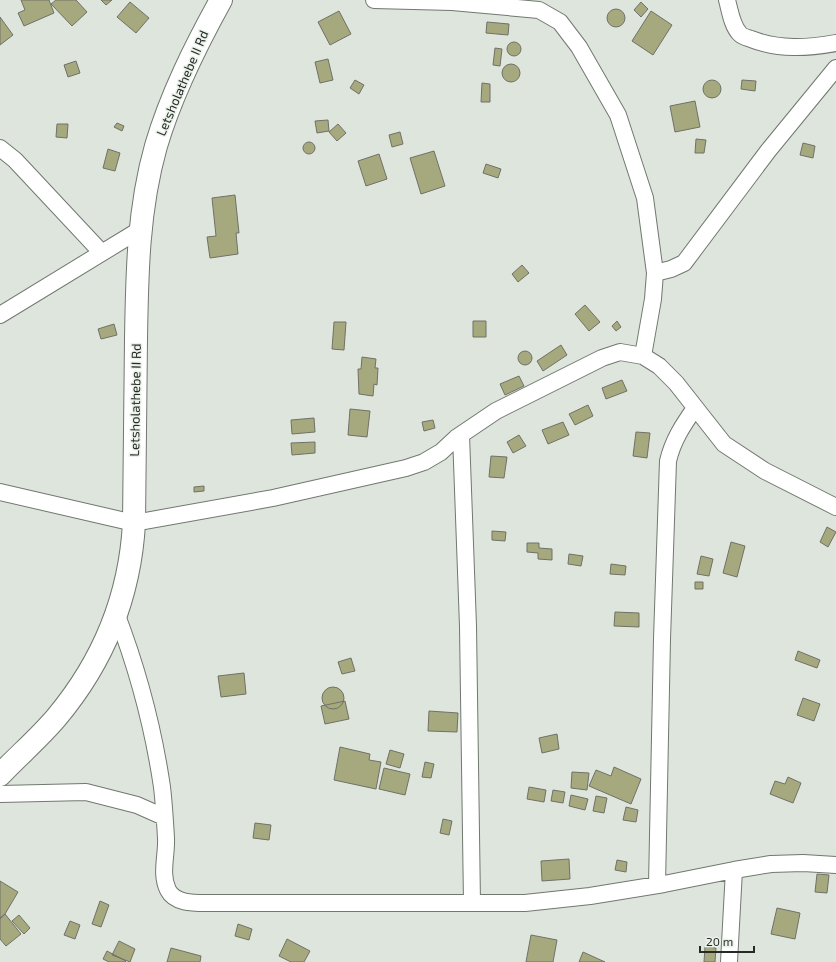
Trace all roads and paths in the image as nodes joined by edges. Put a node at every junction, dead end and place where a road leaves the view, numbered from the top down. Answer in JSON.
{"nodes":[{"id":1,"x":221,"y":0,"type":"edge"},
{"id":2,"x":374,"y":0,"type":"edge"},
{"id":3,"x":727,"y":0,"type":"edge"},
{"id":4,"x":836,"y":43,"type":"edge"},
{"id":5,"x":836,"y":68,"type":"edge"},
{"id":6,"x":0,"y":148,"type":"edge"},
{"id":7,"x":141,"y":229,"type":"junction"},
{"id":8,"x":102,"y":253,"type":"junction"},
{"id":9,"x":655,"y":273,"type":"junction"},
{"id":10,"x":0,"y":315,"type":"edge"},
{"id":11,"x":643,"y":356,"type":"junction"},
{"id":12,"x":696,"y":408,"type":"junction"},
{"id":13,"x":461,"y":435,"type":"junction"},
{"id":14,"x":0,"y":492,"type":"edge"},
{"id":15,"x":836,"y":507,"type":"edge"},
{"id":16,"x":134,"y":523,"type":"junction"},
{"id":17,"x":116,"y":613,"type":"junction"},
{"id":18,"x":0,"y":775,"type":"edge"},
{"id":19,"x":0,"y":794,"type":"edge"},
{"id":20,"x":164,"y":817,"type":"junction"},
{"id":21,"x":836,"y":865,"type":"edge"},
{"id":22,"x":734,"y":870,"type":"junction"},
{"id":23,"x":657,"y":886,"type":"junction"},
{"id":24,"x":472,"y":903,"type":"junction"},
{"id":25,"x":729,"y":962,"type":"edge"}],
"edges":[{"from":1,"to":7,"type":"street","name":"Letsholathebe II Rd"},
{"from":2,"to":9,"type":"street"},
{"from":3,"to":4,"type":"street"},
{"from":5,"to":9,"type":"street"},
{"from":6,"to":8,"type":"street"},
{"from":7,"to":8,"type":"street"},
{"from":7,"to":16,"type":"street","name":"Letsholathebe II Rd"},
{"from":8,"to":10,"type":"street"},
{"from":9,"to":11,"type":"street"},
{"from":11,"to":12,"type":"street"},
{"from":11,"to":13,"type":"street"},
{"from":12,"to":15,"type":"street"},
{"from":12,"to":23,"type":"street"},
{"from":13,"to":16,"type":"street"},
{"from":13,"to":24,"type":"street"},
{"from":14,"to":16,"type":"street"},
{"from":16,"to":17,"type":"street","name":"Letsholathebe II Rd"},
{"from":17,"to":18,"type":"street","name":"Letsholathebe II Rd"},
{"from":17,"to":20,"type":"street"},
{"from":19,"to":20,"type":"street"},
{"from":20,"to":24,"type":"street"},
{"from":21,"to":22,"type":"street"},
{"from":22,"to":23,"type":"street"},
{"from":22,"to":25,"type":"street"},
{"from":23,"to":24,"type":"street"}]}
